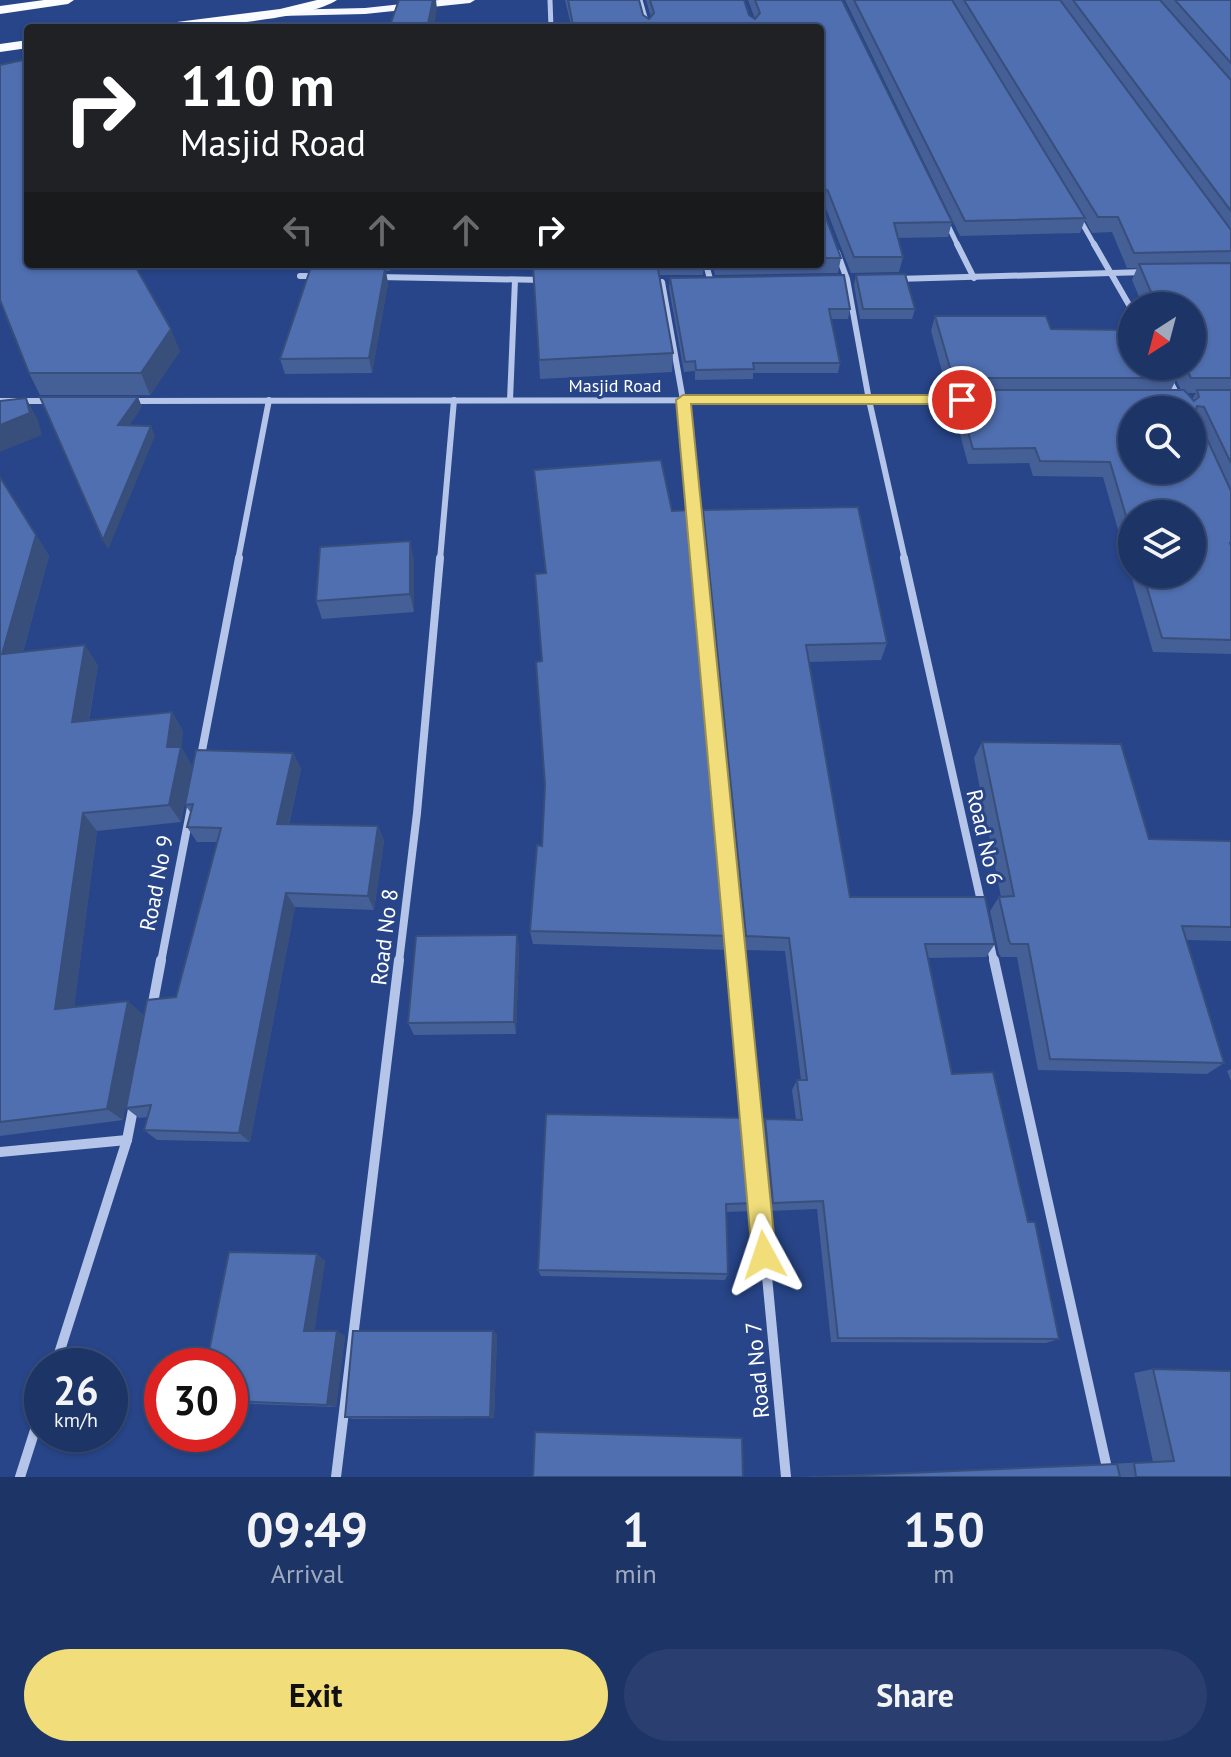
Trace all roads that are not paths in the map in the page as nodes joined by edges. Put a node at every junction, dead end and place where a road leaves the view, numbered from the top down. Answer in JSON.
{"nodes":[{"id":1,"x":68,"y":0,"type":"edge"},
{"id":2,"x":331,"y":0,"type":"edge"},
{"id":3,"x":470,"y":0,"type":"edge"},
{"id":4,"x":550,"y":0,"type":"edge"},
{"id":5,"x":640,"y":0,"type":"edge"},
{"id":6,"x":0,"y":10,"type":"edge"},
{"id":7,"x":280,"y":13,"type":"junction"},
{"id":8,"x":210,"y":24,"type":"edge"},
{"id":9,"x":551,"y":24,"type":"edge"},
{"id":10,"x":647,"y":24,"type":"edge"},
{"id":11,"x":24,"y":45,"type":"edge"},
{"id":12,"x":0,"y":48,"type":"edge"},
{"id":13,"x":1071,"y":204,"type":"edge"},
{"id":14,"x":940,"y":208,"type":"edge"},
{"id":15,"x":831,"y":236,"type":"edge"},
{"id":16,"x":707,"y":268,"type":"edge"},
{"id":17,"x":1112,"y":272,"type":"junction"},
{"id":18,"x":1156,"y":272,"type":"edge"},
{"id":19,"x":300,"y":276,"type":"dead end"},
{"id":20,"x":330,"y":277,"type":"edge"},
{"id":21,"x":376,"y":277,"type":"edge"},
{"id":22,"x":974,"y":278,"type":"junction"},
{"id":23,"x":710,"y":279,"type":"junction"},
{"id":24,"x":725,"y":279,"type":"edge"},
{"id":25,"x":832,"y":279,"type":"edge"},
{"id":26,"x":847,"y":279,"type":"junction"},
{"id":27,"x":863,"y":279,"type":"edge"},
{"id":28,"x":894,"y":279,"type":"edge"},
{"id":29,"x":515,"y":280,"type":"junction"},
{"id":30,"x":557,"y":280,"type":"edge"},
{"id":31,"x":694,"y":280,"type":"edge"},
{"id":32,"x":647,"y":281,"type":"edge"},
{"id":33,"x":678,"y":281,"type":"edge"},
{"id":34,"x":662,"y":282,"type":"junction"},
{"id":35,"x":1123,"y":292,"type":"edge"},
{"id":36,"x":269,"y":400,"type":"junction"},
{"id":37,"x":454,"y":400,"type":"junction"},
{"id":38,"x":510,"y":400,"type":"junction"},
{"id":39,"x":683,"y":400,"type":"junction"},
{"id":40,"x":869,"y":400,"type":"junction"},
{"id":41,"x":978,"y":400,"type":"edge"},
{"id":42,"x":0,"y":401,"type":"edge"},
{"id":43,"x":63,"y":401,"type":"edge"},
{"id":44,"x":127,"y":401,"type":"edge"},
{"id":45,"x":198,"y":770,"type":"edge"},
{"id":46,"x":195,"y":785,"type":"edge"},
{"id":47,"x":984,"y":915,"type":"edge"},
{"id":48,"x":987,"y":931,"type":"edge"},
{"id":49,"x":151,"y":1017,"type":"edge"},
{"id":50,"x":136,"y":1094,"type":"edge"},
{"id":51,"x":127,"y":1140,"type":"junction"},
{"id":52,"x":0,"y":1152,"type":"edge"},
{"id":53,"x":61,"y":1348,"type":"edge"},
{"id":54,"x":28,"y":1452,"type":"edge"},
{"id":55,"x":20,"y":1477,"type":"edge"},
{"id":56,"x":336,"y":1477,"type":"edge"},
{"id":57,"x":786,"y":1477,"type":"edge"},
{"id":58,"x":1109,"y":1477,"type":"edge"}],
"edges":[{"from":1,"to":6,"type":"highway"},
{"from":2,"to":7,"type":"highway"},
{"from":3,"to":7,"type":"main road"},
{"from":4,"to":9,"type":"street"},
{"from":5,"to":10,"type":"street"},
{"from":7,"to":8,"type":"highway"},
{"from":11,"to":12,"type":"highway"},
{"from":13,"to":17,"type":"street"},
{"from":14,"to":22,"type":"street"},
{"from":15,"to":26,"type":"street","name":"Road No 6"},
{"from":16,"to":23,"type":"street"},
{"from":17,"to":18,"type":"street"},
{"from":17,"to":22,"type":"street"},
{"from":17,"to":35,"type":"street"},
{"from":19,"to":20,"type":"street"},
{"from":21,"to":29,"type":"street"},
{"from":22,"to":28,"type":"street"},
{"from":23,"to":24,"type":"street"},
{"from":23,"to":31,"type":"street"},
{"from":25,"to":26,"type":"street"},
{"from":26,"to":27,"type":"street"},
{"from":26,"to":40,"type":"street","name":"Road No 6"},
{"from":29,"to":30,"type":"street"},
{"from":29,"to":38,"type":"street"},
{"from":32,"to":34,"type":"street"},
{"from":33,"to":34,"type":"street"},
{"from":34,"to":39,"type":"street","name":"Road No 7"},
{"from":36,"to":37,"type":"street","name":"Masjid Road"},
{"from":36,"to":44,"type":"street","name":"Masjid Road"},
{"from":36,"to":45,"type":"street"},
{"from":37,"to":38,"type":"street","name":"Masjid Road"},
{"from":37,"to":56,"type":"street","name":"Road No 8"},
{"from":38,"to":39,"type":"street","name":"Masjid Road"},
{"from":39,"to":40,"type":"street","name":"Masjid Road"},
{"from":39,"to":57,"type":"street","name":"Road No 7"},
{"from":40,"to":41,"type":"street","name":"Masjid Road"},
{"from":40,"to":47,"type":"street","name":"Road No 6"},
{"from":42,"to":43,"type":"street"},
{"from":46,"to":49,"type":"street","name":"Road No 9"},
{"from":48,"to":58,"type":"street"},
{"from":50,"to":51,"type":"street"},
{"from":51,"to":52,"type":"street"},
{"from":51,"to":53,"type":"street"},
{"from":54,"to":55,"type":"street"}]}
